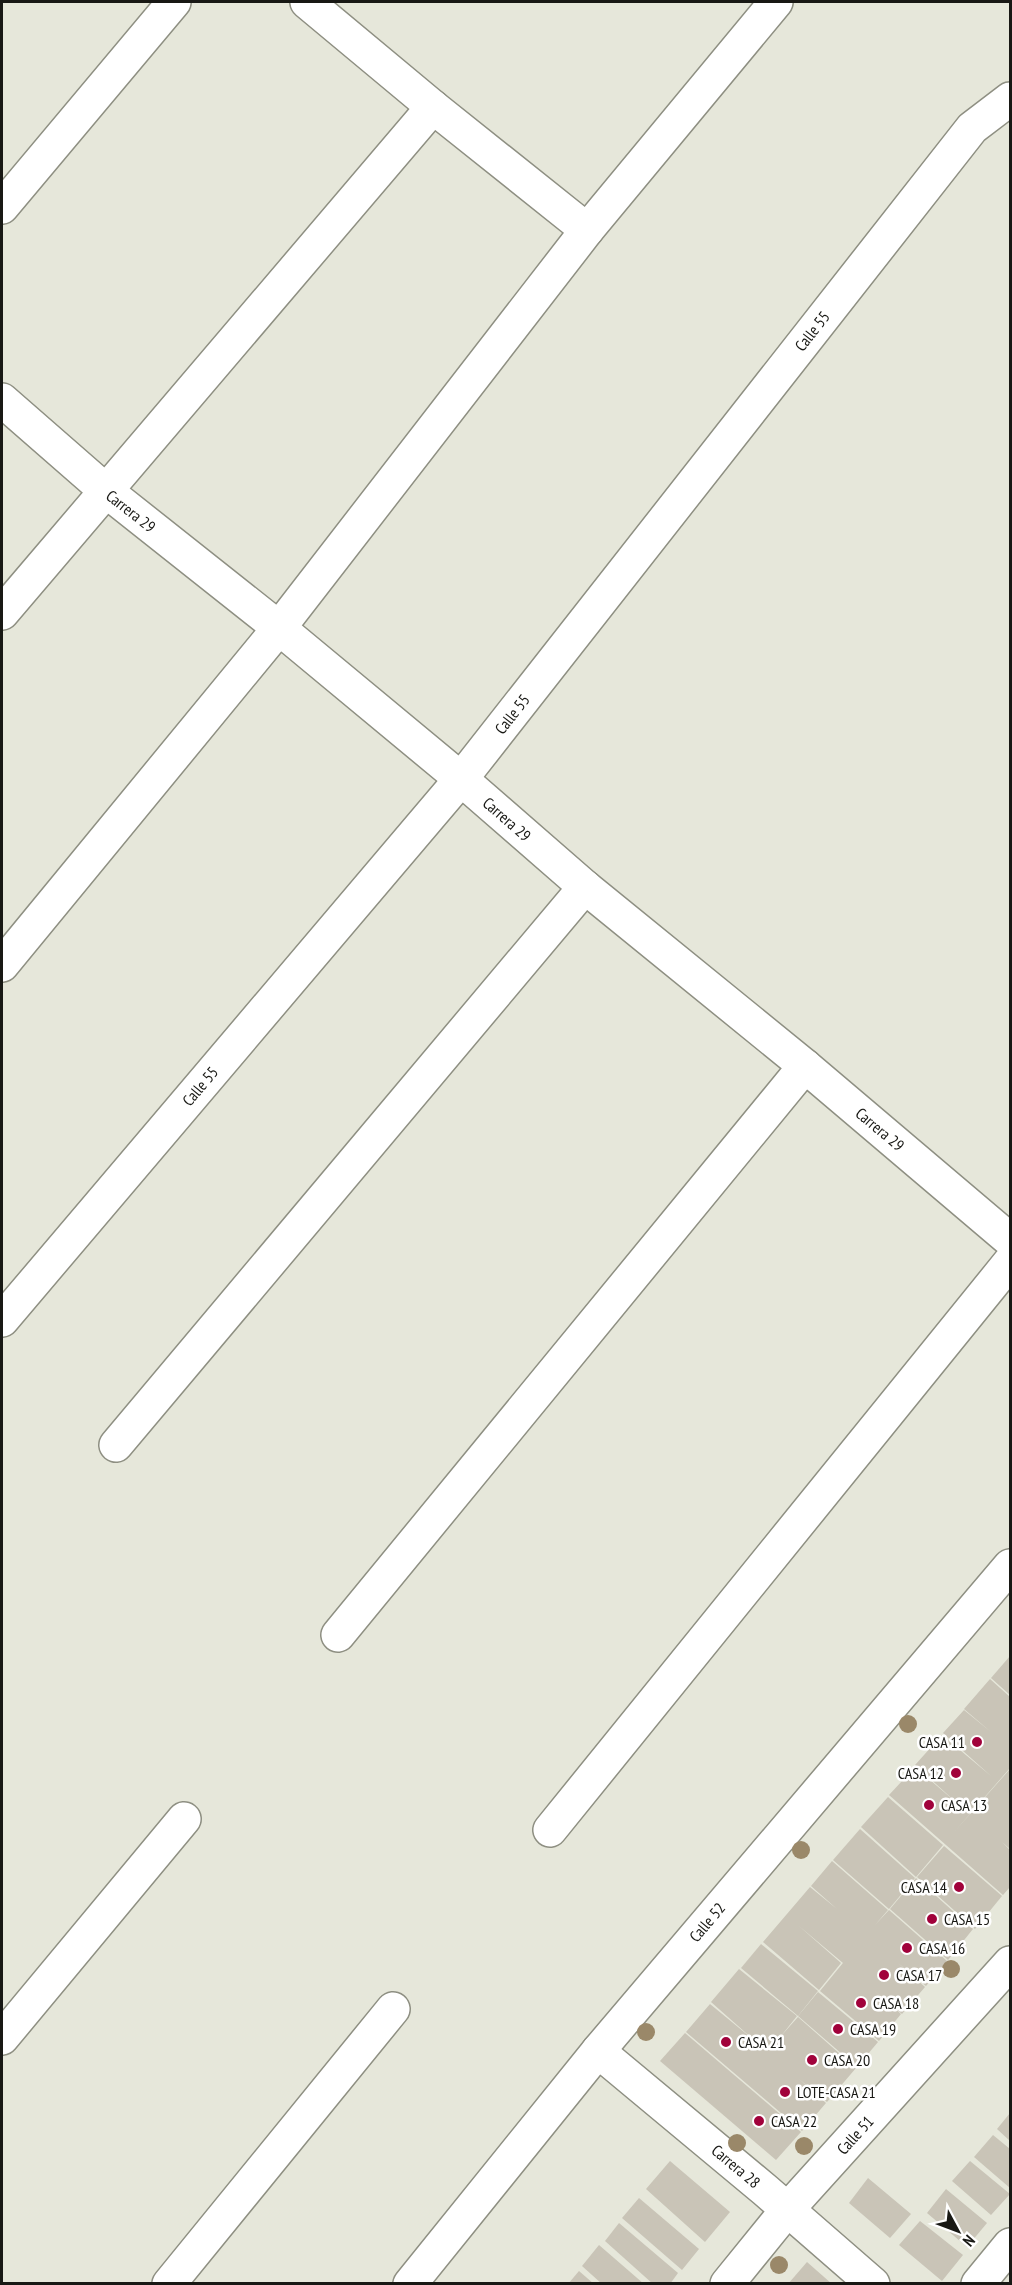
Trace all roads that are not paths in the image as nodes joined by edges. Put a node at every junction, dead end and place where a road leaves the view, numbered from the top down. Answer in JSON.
{"nodes":[{"id":1,"x":174,"y":2,"type":"edge"},
{"id":2,"x":307,"y":2,"type":"edge"},
{"id":3,"x":776,"y":2,"type":"edge"},
{"id":4,"x":1011,"y":99,"type":"edge"},
{"id":5,"x":433,"y":107,"type":"junction"},
{"id":6,"x":2,"y":207,"type":"edge"},
{"id":7,"x":587,"y":231,"type":"junction"},
{"id":8,"x":2,"y":400,"type":"edge"},
{"id":9,"x":105,"y":490,"type":"junction"},
{"id":10,"x":2,"y":613,"type":"edge"},
{"id":11,"x":279,"y":628,"type":"junction"},
{"id":12,"x":461,"y":779,"type":"junction"},
{"id":13,"x":585,"y":887,"type":"junction"},
{"id":14,"x":2,"y":965,"type":"edge"},
{"id":15,"x":806,"y":1066,"type":"junction"},
{"id":16,"x":1011,"y":1240,"type":"edge"},
{"id":17,"x":1011,"y":1262,"type":"edge"},
{"id":18,"x":2,"y":1320,"type":"edge"},
{"id":19,"x":116,"y":1445,"type":"dead end"},
{"id":20,"x":1011,"y":1566,"type":"edge"},
{"id":21,"x":338,"y":1635,"type":"dead end"},
{"id":22,"x":184,"y":1819,"type":"dead end"},
{"id":23,"x":550,"y":1830,"type":"dead end"},
{"id":24,"x":1011,"y":1964,"type":"edge"},
{"id":25,"x":393,"y":2009,"type":"dead end"},
{"id":26,"x":2,"y":2038,"type":"edge"},
{"id":27,"x":598,"y":2051,"type":"junction"},
{"id":28,"x":787,"y":2210,"type":"junction"},
{"id":29,"x":1011,"y":2245,"type":"edge"},
{"id":30,"x":169,"y":2283,"type":"edge"},
{"id":31,"x":410,"y":2283,"type":"edge"},
{"id":32,"x":727,"y":2283,"type":"edge"},
{"id":33,"x":873,"y":2283,"type":"edge"},
{"id":34,"x":978,"y":2283,"type":"edge"}],
"edges":[{"from":1,"to":6,"type":"street"},
{"from":2,"to":5,"type":"street"},
{"from":3,"to":7,"type":"street"},
{"from":4,"to":12,"type":"street","name":"Calle 55"},
{"from":5,"to":7,"type":"street"},
{"from":5,"to":9,"type":"street"},
{"from":7,"to":11,"type":"street"},
{"from":8,"to":9,"type":"street","name":"Carrera 29"},
{"from":9,"to":10,"type":"street"},
{"from":9,"to":11,"type":"street","name":"Carrera 29"},
{"from":11,"to":12,"type":"street","name":"Carrera 29"},
{"from":11,"to":14,"type":"street"},
{"from":12,"to":13,"type":"street","name":"Carrera 29"},
{"from":12,"to":18,"type":"street","name":"Calle 55"},
{"from":13,"to":15,"type":"street","name":"Carrera 29"},
{"from":13,"to":19,"type":"street"},
{"from":15,"to":16,"type":"street","name":"Carrera 29"},
{"from":15,"to":21,"type":"street"},
{"from":17,"to":23,"type":"street"},
{"from":20,"to":27,"type":"street","name":"Calle 52"},
{"from":22,"to":26,"type":"street"},
{"from":24,"to":28,"type":"street","name":"Calle 51"},
{"from":25,"to":30,"type":"street"},
{"from":27,"to":28,"type":"street","name":"Carrera 28"},
{"from":27,"to":31,"type":"street","name":"Calle 52"},
{"from":28,"to":32,"type":"street","name":"Calle 51"},
{"from":28,"to":33,"type":"street","name":"Carrera 28"},
{"from":29,"to":34,"type":"street"}]}
